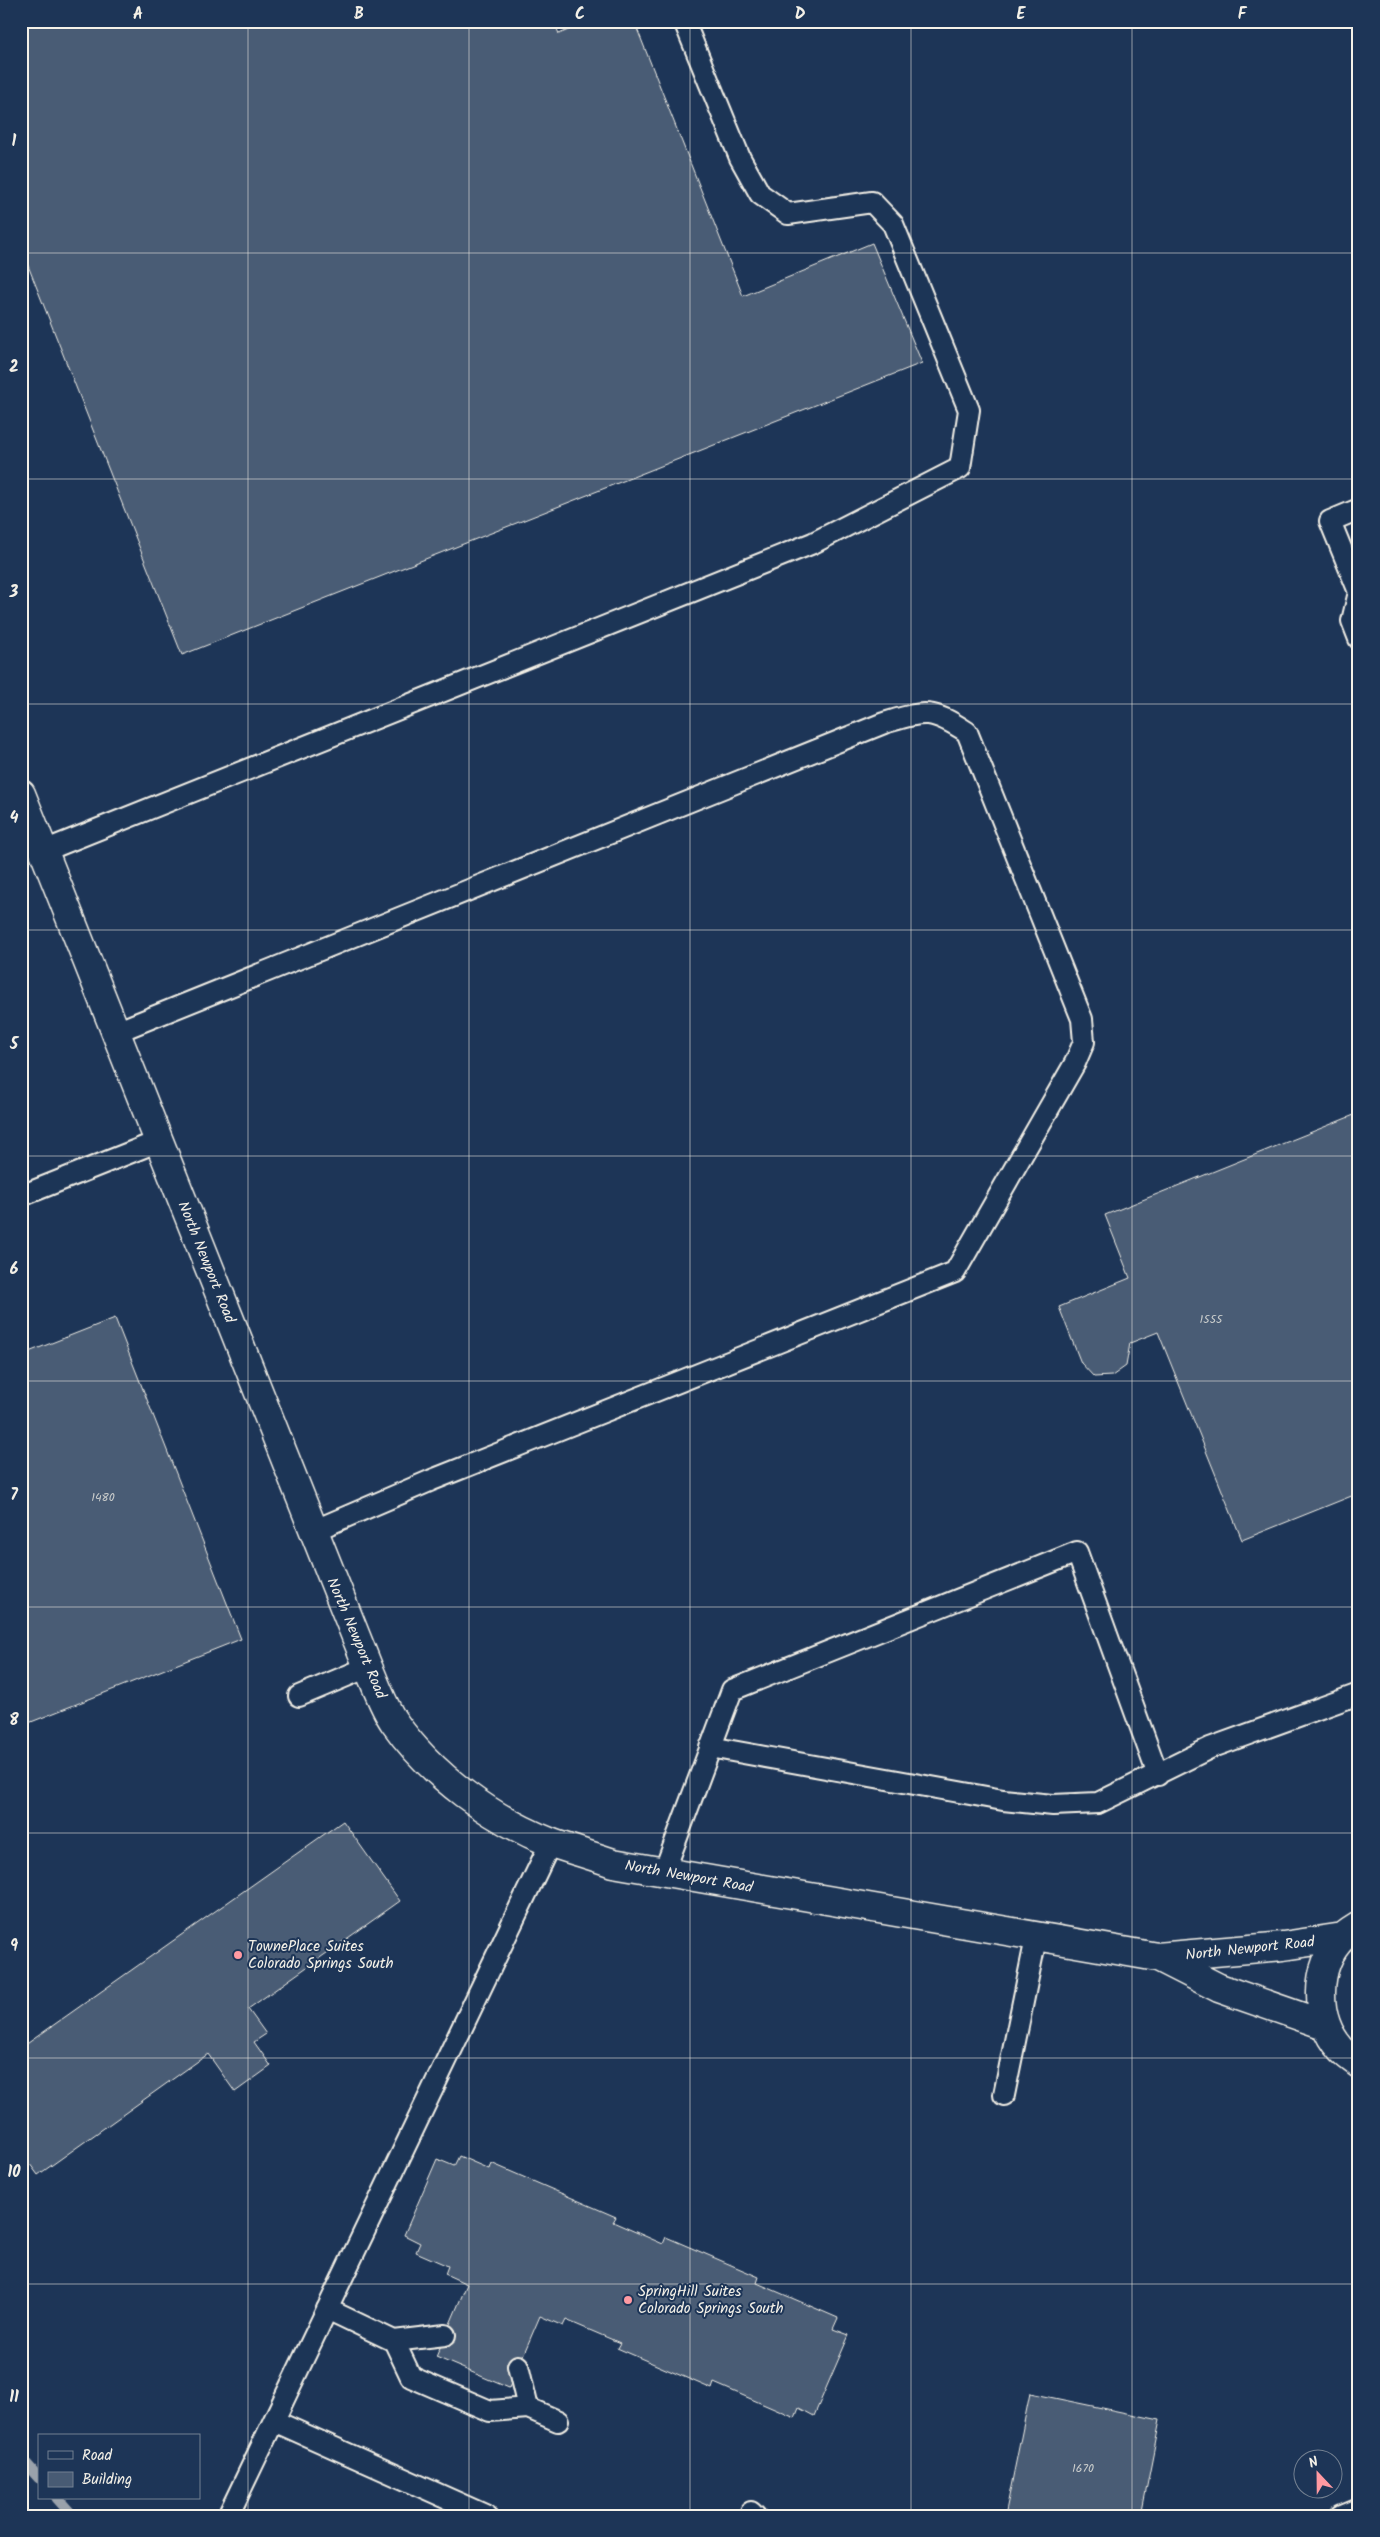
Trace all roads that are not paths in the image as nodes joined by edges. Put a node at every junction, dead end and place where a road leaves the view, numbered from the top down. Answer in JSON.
{"nodes":[{"id":1,"x":684,"y":21,"type":"edge"},
{"id":2,"x":1359,"y":509,"type":"edge"},
{"id":3,"x":1359,"y":592,"type":"edge"},
{"id":4,"x":1359,"y":639,"type":"edge"},
{"id":5,"x":21,"y":794,"type":"edge"},
{"id":6,"x":44,"y":851,"type":"junction"},
{"id":7,"x":116,"y":1032,"type":"junction"},
{"id":8,"x":159,"y":1141,"type":"junction"},
{"id":9,"x":21,"y":1196,"type":"edge"},
{"id":10,"x":313,"y":1531,"type":"junction"},
{"id":11,"x":368,"y":1667,"type":"junction"},
{"id":12,"x":1359,"y":1694,"type":"edge"},
{"id":13,"x":299,"y":1696,"type":"dead end"},
{"id":14,"x":710,"y":1747,"type":"junction"},
{"id":15,"x":1158,"y":1775,"type":"junction"},
{"id":16,"x":551,"y":1842,"type":"junction"},
{"id":17,"x":664,"y":1872,"type":"junction"},
{"id":18,"x":1351,"y":1932,"type":"edge"},
{"id":19,"x":1036,"y":1938,"type":"junction"},
{"id":20,"x":1157,"y":1957,"type":"junction"},
{"id":21,"x":1325,"y":2025,"type":"junction"},
{"id":22,"x":1359,"y":2064,"type":"edge"},
{"id":23,"x":1004,"y":2095,"type":"dead end"},
{"id":24,"x":327,"y":2309,"type":"junction"},
{"id":25,"x":445,"y":2335,"type":"dead end"},
{"id":26,"x":394,"y":2341,"type":"junction"},
{"id":27,"x":518,"y":2366,"type":"dead end"},
{"id":28,"x":528,"y":2408,"type":"junction"},
{"id":29,"x":274,"y":2421,"type":"junction"},
{"id":30,"x":558,"y":2421,"type":"dead end"},
{"id":31,"x":1359,"y":2509,"type":"edge"},
{"id":32,"x":228,"y":2516,"type":"edge"},
{"id":33,"x":487,"y":2516,"type":"edge"},
{"id":34,"x":1342,"y":2516,"type":"edge"}],
"edges":[{"from":1,"to":6,"type":"lane"},
{"from":2,"to":3,"type":"lane"},
{"from":3,"to":4,"type":"lane"},
{"from":5,"to":6,"type":"street","name":"North Newport Road"},
{"from":6,"to":7,"type":"street","name":"North Newport Road"},
{"from":7,"to":8,"type":"street","name":"North Newport Road"},
{"from":7,"to":10,"type":"lane"},
{"from":8,"to":9,"type":"lane"},
{"from":8,"to":10,"type":"street","name":"North Newport Road"},
{"from":10,"to":11,"type":"street","name":"North Newport Road"},
{"from":11,"to":13,"type":"lane"},
{"from":11,"to":16,"type":"street","name":"North Newport Road"},
{"from":12,"to":15,"type":"lane"},
{"from":14,"to":15,"type":"lane"},
{"from":14,"to":15,"type":"lane"},
{"from":14,"to":17,"type":"lane"},
{"from":16,"to":17,"type":"street","name":"North Newport Road"},
{"from":16,"to":24,"type":"lane"},
{"from":17,"to":19,"type":"street","name":"North Newport Road"},
{"from":18,"to":20,"type":"street","name":"North Newport Road"},
{"from":18,"to":21,"type":"street"},
{"from":19,"to":20,"type":"street","name":"North Newport Road"},
{"from":19,"to":23,"type":"lane"},
{"from":20,"to":21,"type":"street","name":"North Newport Road"},
{"from":21,"to":22,"type":"street"},
{"from":24,"to":26,"type":"lane"},
{"from":24,"to":29,"type":"lane"},
{"from":25,"to":26,"type":"lane"},
{"from":26,"to":28,"type":"lane"},
{"from":27,"to":28,"type":"lane"},
{"from":28,"to":30,"type":"lane"},
{"from":29,"to":32,"type":"lane"},
{"from":29,"to":33,"type":"lane"},
{"from":31,"to":34,"type":"lane"}]}
